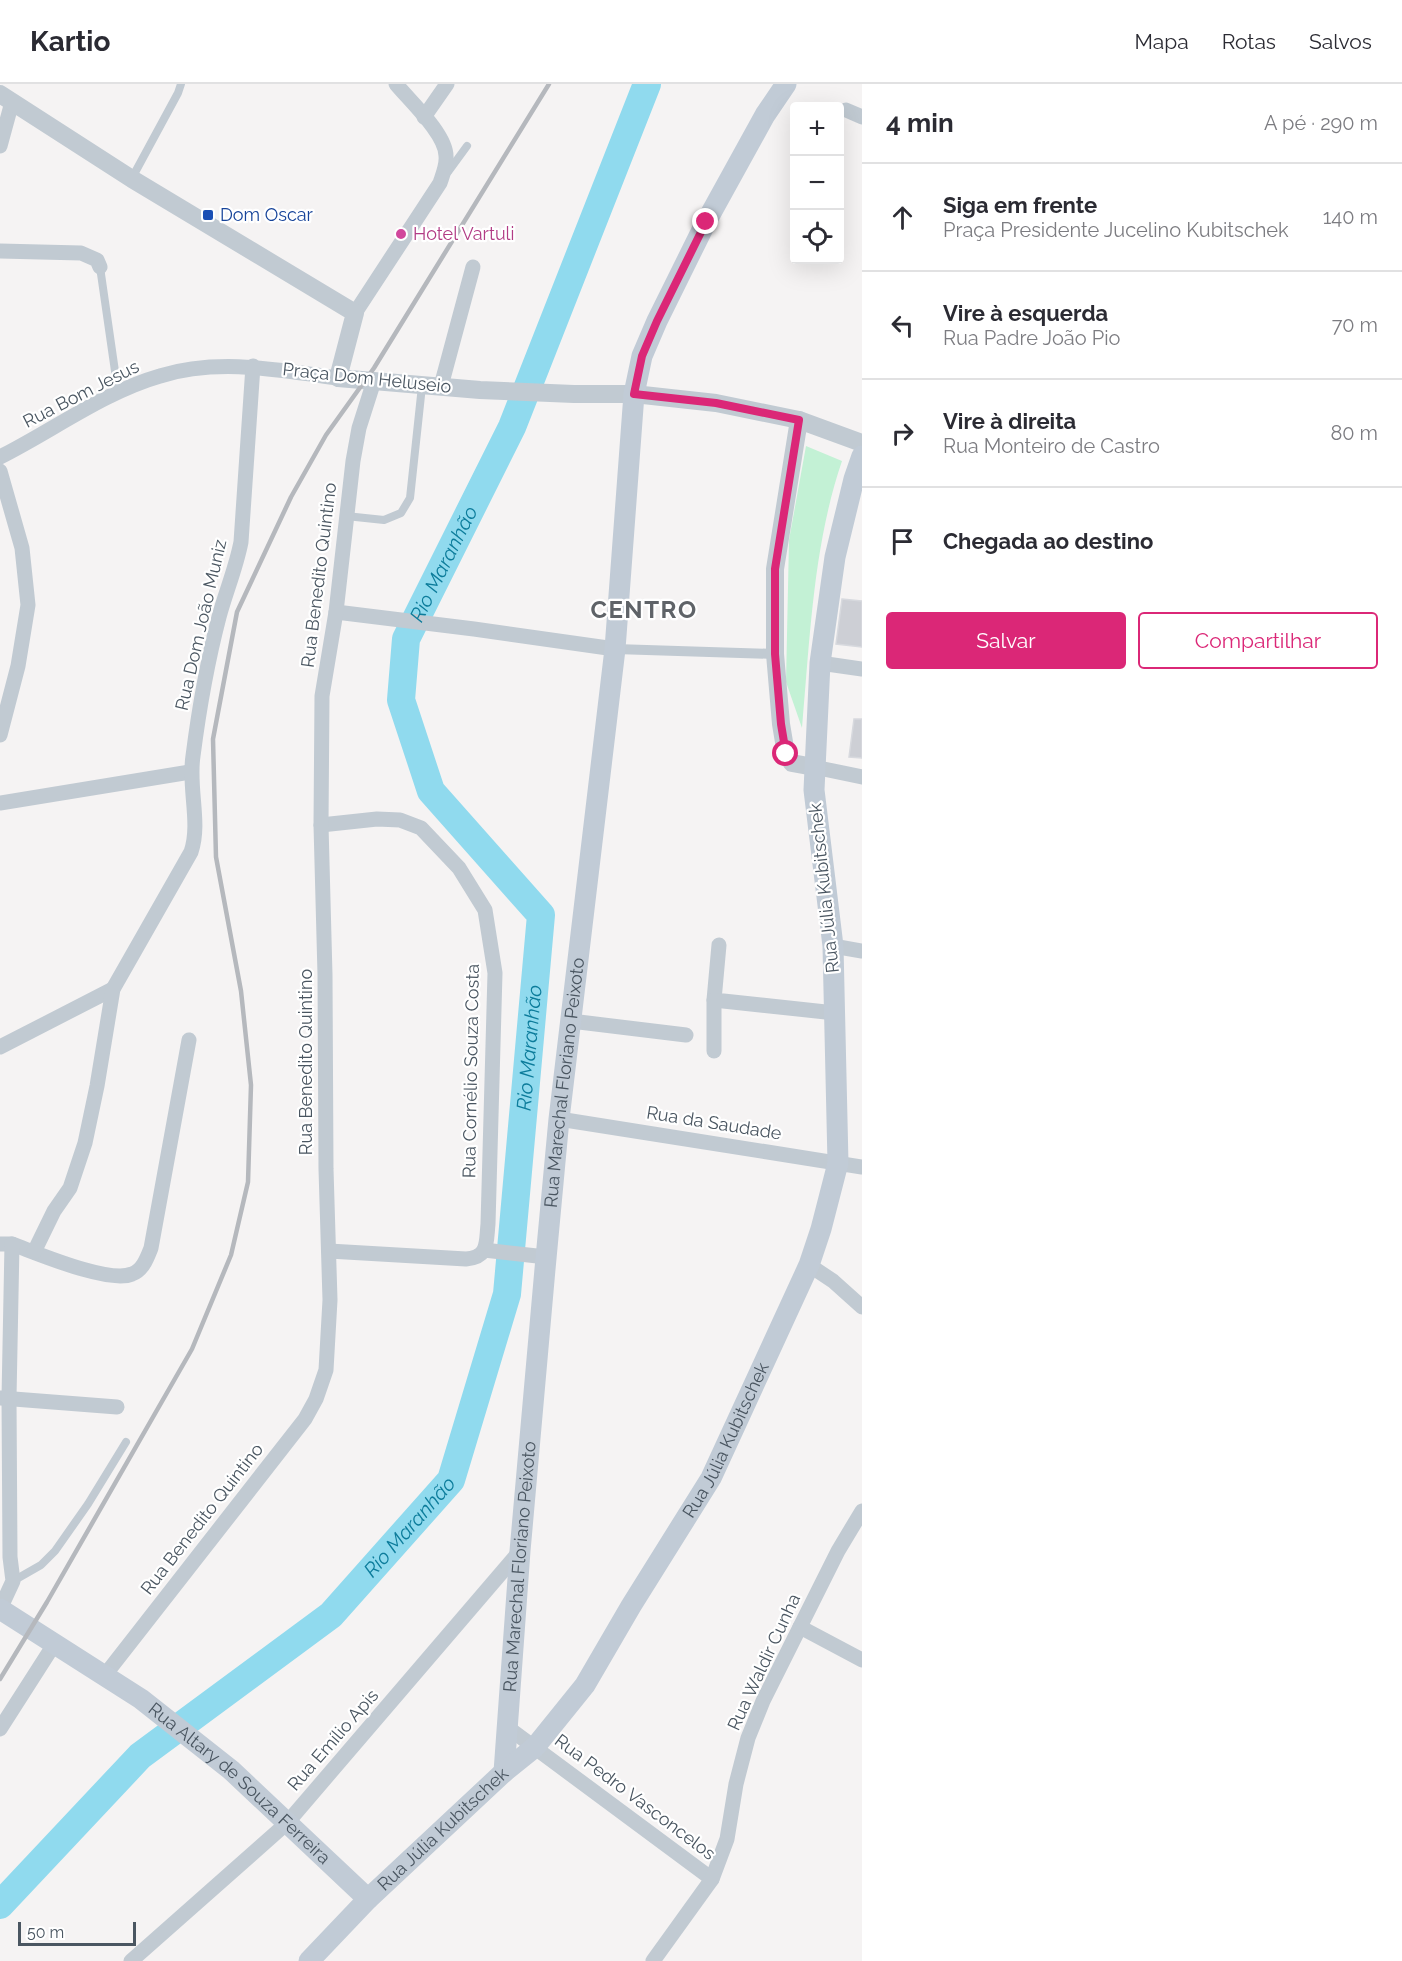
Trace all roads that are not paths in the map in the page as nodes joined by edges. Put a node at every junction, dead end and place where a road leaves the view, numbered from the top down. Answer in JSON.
{"nodes":[{"id":1,"x":180,"y":84,"type":"edge"},
{"id":2,"x":396,"y":84,"type":"edge"},
{"id":3,"x":447,"y":84,"type":"edge"},
{"id":4,"x":786,"y":84,"type":"edge"},
{"id":5,"x":6,"y":98,"type":"edge"},
{"id":6,"x":846,"y":110,"type":"dead end"},
{"id":7,"x":424,"y":117,"type":"junction"},
{"id":8,"x":862,"y":117,"type":"edge"},
{"id":9,"x":0,"y":146,"type":"edge"},
{"id":10,"x":467,"y":146,"type":"dead end"},
{"id":11,"x":132,"y":179,"type":"junction"},
{"id":12,"x":440,"y":183,"type":"junction"},
{"id":13,"x":0,"y":251,"type":"edge"},
{"id":14,"x":100,"y":267,"type":"joint"},
{"id":15,"x":473,"y":267,"type":"dead end"},
{"id":16,"x":355,"y":313,"type":"junction"},
{"id":17,"x":253,"y":366,"type":"junction"},
{"id":18,"x":338,"y":378,"type":"junction"},
{"id":19,"x":374,"y":381,"type":"junction"},
{"id":20,"x":423,"y":384,"type":"junction"},
{"id":21,"x":441,"y":386,"type":"junction"},
{"id":22,"x":118,"y":392,"type":"junction"},
{"id":23,"x":634,"y":394,"type":"junction"},
{"id":24,"x":799,"y":420,"type":"junction"},
{"id":25,"x":862,"y":443,"type":"edge"},
{"id":26,"x":862,"y":456,"type":"edge"},
{"id":27,"x":0,"y":457,"type":"edge"},
{"id":28,"x":0,"y":471,"type":"edge"},
{"id":29,"x":346,"y":516,"type":"junction"},
{"id":30,"x":336,"y":612,"type":"junction"},
{"id":31,"x":615,"y":650,"type":"junction"},
{"id":32,"x":775,"y":654,"type":"junction"},
{"id":33,"x":820,"y":663,"type":"junction"},
{"id":34,"x":862,"y":669,"type":"edge"},
{"id":35,"x":0,"y":735,"type":"edge"},
{"id":36,"x":814,"y":767,"type":"junction"},
{"id":37,"x":190,"y":772,"type":"junction"},
{"id":38,"x":862,"y":777,"type":"edge"},
{"id":39,"x":0,"y":803,"type":"edge"},
{"id":40,"x":321,"y":825,"type":"junction"},
{"id":41,"x":719,"y":945,"type":"dead end"},
{"id":42,"x":833,"y":946,"type":"junction"},
{"id":43,"x":862,"y":951,"type":"edge"},
{"id":44,"x":113,"y":988,"type":"junction"},
{"id":45,"x":714,"y":1000,"type":"junction"},
{"id":46,"x":835,"y":1013,"type":"junction"},
{"id":47,"x":571,"y":1021,"type":"junction"},
{"id":48,"x":686,"y":1035,"type":"dead end"},
{"id":49,"x":189,"y":1040,"type":"dead end"},
{"id":50,"x":0,"y":1047,"type":"edge"},
{"id":51,"x":714,"y":1051,"type":"dead end"},
{"id":52,"x":559,"y":1119,"type":"junction"},
{"id":53,"x":838,"y":1163,"type":"junction"},
{"id":54,"x":862,"y":1167,"type":"edge"},
{"id":55,"x":6,"y":1244,"type":"edge"},
{"id":56,"x":329,"y":1251,"type":"junction"},
{"id":57,"x":484,"y":1251,"type":"junction"},
{"id":58,"x":34,"y":1252,"type":"junction"},
{"id":59,"x":538,"y":1256,"type":"junction"},
{"id":60,"x":809,"y":1265,"type":"junction"},
{"id":61,"x":862,"y":1307,"type":"edge"},
{"id":62,"x":4,"y":1398,"type":"edge"},
{"id":63,"x":117,"y":1407,"type":"dead end"},
{"id":64,"x":126,"y":1442,"type":"dead end"},
{"id":65,"x":862,"y":1510,"type":"edge"},
{"id":66,"x":520,"y":1551,"type":"junction"},
{"id":67,"x":13,"y":1581,"type":"junction"},
{"id":68,"x":0,"y":1609,"type":"edge"},
{"id":69,"x":800,"y":1628,"type":"junction"},
{"id":70,"x":55,"y":1643,"type":"junction"},
{"id":71,"x":862,"y":1660,"type":"edge"},
{"id":72,"x":105,"y":1675,"type":"junction"},
{"id":73,"x":507,"y":1727,"type":"junction"},
{"id":74,"x":0,"y":1729,"type":"edge"},
{"id":75,"x":535,"y":1747,"type":"junction"},
{"id":76,"x":504,"y":1772,"type":"junction"},
{"id":77,"x":288,"y":1822,"type":"junction"},
{"id":78,"x":712,"y":1879,"type":"junction"},
{"id":79,"x":368,"y":1899,"type":"junction"},
{"id":80,"x":131,"y":1961,"type":"edge"},
{"id":81,"x":309,"y":1961,"type":"edge"},
{"id":82,"x":653,"y":1961,"type":"edge"}],
"edges":[{"from":1,"to":11,"type":"lane"},
{"from":2,"to":7,"type":"street"},
{"from":3,"to":7,"type":"street"},
{"from":4,"to":23,"type":"main road","name":"Rua Marechal Floriano Peixoto"},
{"from":5,"to":9,"type":"street"},
{"from":5,"to":11,"type":"street"},
{"from":6,"to":8,"type":"street"},
{"from":7,"to":12,"type":"street"},
{"from":10,"to":12,"type":"lane"},
{"from":11,"to":16,"type":"street"},
{"from":12,"to":16,"type":"street"},
{"from":13,"to":14,"type":"street"},
{"from":14,"to":22,"type":"lane"},
{"from":15,"to":21,"type":"street"},
{"from":16,"to":18,"type":"street"},
{"from":17,"to":18,"type":"street","name":"Praça Dom Heluseio"},
{"from":17,"to":22,"type":"street","name":"Rua Bom Jesus"},
{"from":17,"to":37,"type":"street","name":"Rua Dom João Muniz"},
{"from":18,"to":19,"type":"street","name":"Praça Dom Heluseio"},
{"from":19,"to":20,"type":"street","name":"Praça Dom Heluseio"},
{"from":19,"to":29,"type":"street","name":"Rua Benedito Quintino"},
{"from":20,"to":21,"type":"street","name":"Praça Dom Heluseio"},
{"from":20,"to":29,"type":"lane"},
{"from":21,"to":23,"type":"street","name":"Praça Dom Heluseio"},
{"from":22,"to":27,"type":"street","name":"Rua Bom Jesus"},
{"from":23,"to":24,"type":"street","name":"Praça Dom Heluseio"},
{"from":23,"to":31,"type":"main road","name":"Rua Marechal Floriano Peixoto"},
{"from":24,"to":25,"type":"street","name":"Praça Dom Heluseio"},
{"from":24,"to":32,"type":"street"},
{"from":26,"to":33,"type":"main road","name":"Rua Júlia Kubitschek"},
{"from":28,"to":35,"type":"street"},
{"from":29,"to":30,"type":"street","name":"Rua Benedito Quintino"},
{"from":30,"to":31,"type":"street"},
{"from":30,"to":40,"type":"street","name":"Rua Benedito Quintino"},
{"from":31,"to":32,"type":"street"},
{"from":31,"to":47,"type":"main road","name":"Rua Marechal Floriano Peixoto"},
{"from":32,"to":36,"type":"street"},
{"from":33,"to":34,"type":"street"},
{"from":33,"to":36,"type":"main road","name":"Rua Júlia Kubitschek"},
{"from":36,"to":38,"type":"street"},
{"from":36,"to":42,"type":"main road","name":"Rua Júlia Kubitschek"},
{"from":37,"to":39,"type":"street"},
{"from":37,"to":44,"type":"street","name":"Rua Dom João Muniz"},
{"from":40,"to":56,"type":"street","name":"Rua Benedito Quintino"},
{"from":40,"to":57,"type":"street","name":"Rua Cornélio Souza Costa"},
{"from":41,"to":45,"type":"street"},
{"from":42,"to":43,"type":"street"},
{"from":42,"to":46,"type":"main road","name":"Rua Júlia Kubitschek"},
{"from":44,"to":50,"type":"street"},
{"from":44,"to":58,"type":"street","name":"Rua Dom João Muniz"},
{"from":45,"to":46,"type":"street"},
{"from":45,"to":51,"type":"street"},
{"from":46,"to":53,"type":"main road","name":"Rua Júlia Kubitschek"},
{"from":47,"to":48,"type":"street"},
{"from":47,"to":52,"type":"main road","name":"Rua Marechal Floriano Peixoto"},
{"from":49,"to":58,"type":"street"},
{"from":52,"to":53,"type":"street","name":"Rua da Saudade"},
{"from":52,"to":59,"type":"main road","name":"Rua Marechal Floriano Peixoto"},
{"from":53,"to":54,"type":"street","name":"Rua da Saudade"},
{"from":53,"to":60,"type":"main road","name":"Rua Júlia Kubitschek"},
{"from":55,"to":58,"type":"street"},
{"from":55,"to":62,"type":"street"},
{"from":56,"to":57,"type":"street"},
{"from":56,"to":72,"type":"street","name":"Rua Benedito Quintino"},
{"from":57,"to":59,"type":"street"},
{"from":59,"to":66,"type":"main road","name":"Rua Marechal Floriano Peixoto"},
{"from":60,"to":61,"type":"street"},
{"from":60,"to":75,"type":"main road","name":"Rua Júlia Kubitschek"},
{"from":62,"to":63,"type":"street"},
{"from":62,"to":67,"type":"street"},
{"from":64,"to":67,"type":"lane"},
{"from":65,"to":69,"type":"street","name":"Rua Waldir Cunha"},
{"from":66,"to":73,"type":"main road","name":"Rua Marechal Floriano Peixoto"},
{"from":66,"to":77,"type":"street","name":"Rua Emílio Apis"},
{"from":67,"to":68,"type":"street"},
{"from":68,"to":70,"type":"main road","name":"Rua Altary de Souza Ferreira"},
{"from":69,"to":71,"type":"street"},
{"from":69,"to":78,"type":"street","name":"Rua Waldir Cunha"},
{"from":70,"to":72,"type":"main road","name":"Rua Altary de Souza Ferreira"},
{"from":70,"to":74,"type":"street"},
{"from":72,"to":77,"type":"main road","name":"Rua Altary de Souza Ferreira"},
{"from":73,"to":75,"type":"street","name":"Rua Pedro Vasconcelos"},
{"from":73,"to":76,"type":"main road","name":"Rua Marechal Floriano Peixoto"},
{"from":75,"to":76,"type":"main road","name":"Rua Júlia Kubitschek"},
{"from":75,"to":78,"type":"street","name":"Rua Pedro Vasconcelos"},
{"from":76,"to":79,"type":"main road","name":"Rua Júlia Kubitschek"},
{"from":77,"to":79,"type":"main road","name":"Rua Altary de Souza Ferreira"},
{"from":77,"to":80,"type":"street","name":"Rua Emílio Apis"},
{"from":78,"to":82,"type":"street","name":"Rua Waldir Cunha"},
{"from":79,"to":81,"type":"main road","name":"Rua Júlia Kubitschek"}]}
